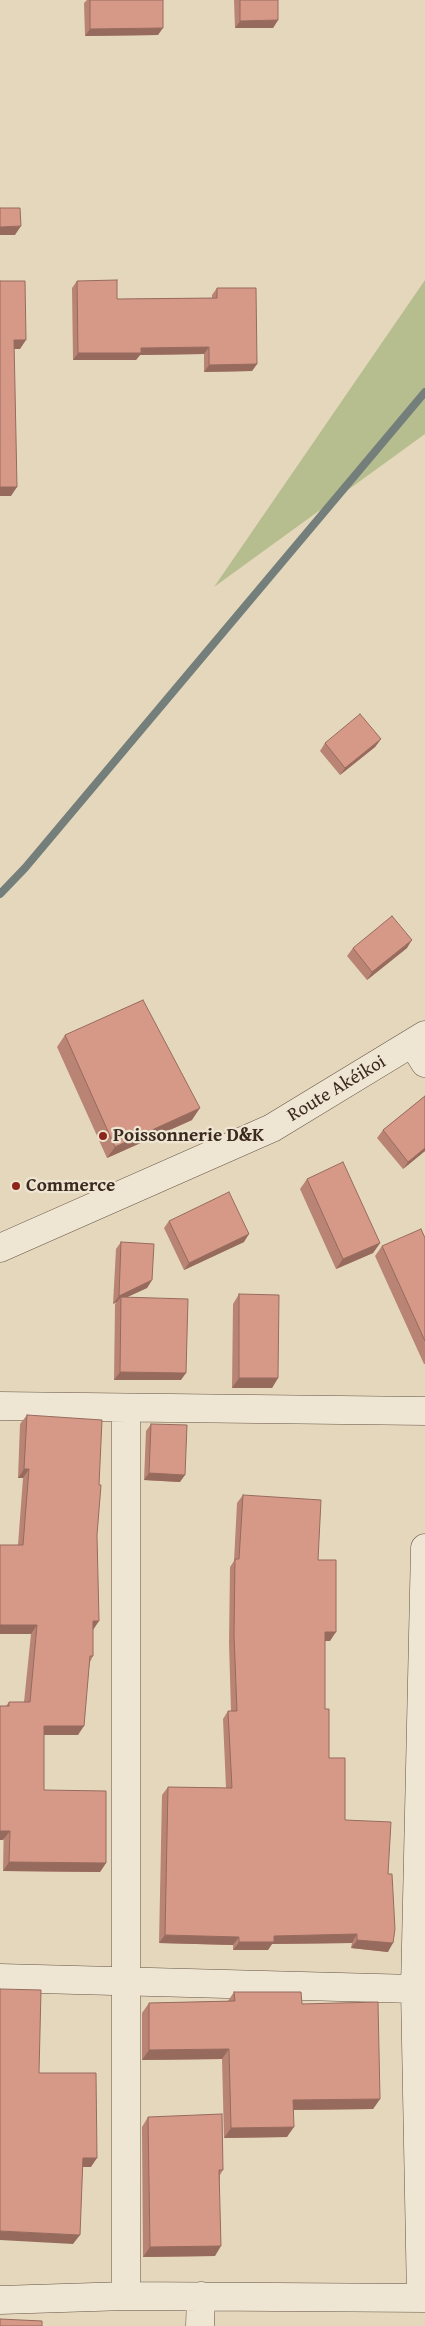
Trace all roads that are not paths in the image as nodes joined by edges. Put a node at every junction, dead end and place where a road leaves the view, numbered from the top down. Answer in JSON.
{"nodes":[{"id":1,"x":421,"y":1047,"type":"edge"},
{"id":2,"x":0,"y":1248,"type":"edge"},
{"id":3,"x":0,"y":1406,"type":"edge"},
{"id":4,"x":126,"y":1408,"type":"junction"},
{"id":5,"x":425,"y":1411,"type":"edge"},
{"id":6,"x":425,"y":1548,"type":"edge"},
{"id":7,"x":0,"y":1978,"type":"edge"},
{"id":8,"x":127,"y":1982,"type":"junction"},
{"id":9,"x":414,"y":1989,"type":"junction"},
{"id":10,"x":126,"y":2296,"type":"junction"},
{"id":11,"x":201,"y":2296,"type":"junction"},
{"id":12,"x":423,"y":2298,"type":"edge"},
{"id":13,"x":0,"y":2300,"type":"edge"},
{"id":14,"x":200,"y":2326,"type":"edge"}],
"edges":[{"from":1,"to":2,"type":"street","name":"Route Akéikoi"},
{"from":3,"to":4,"type":"street"},
{"from":4,"to":5,"type":"street"},
{"from":4,"to":8,"type":"street"},
{"from":6,"to":9,"type":"street"},
{"from":7,"to":8,"type":"street"},
{"from":8,"to":9,"type":"street"},
{"from":8,"to":10,"type":"street"},
{"from":9,"to":12,"type":"street"},
{"from":10,"to":11,"type":"street"},
{"from":10,"to":13,"type":"street"},
{"from":11,"to":12,"type":"street"},
{"from":11,"to":14,"type":"street"}]}
